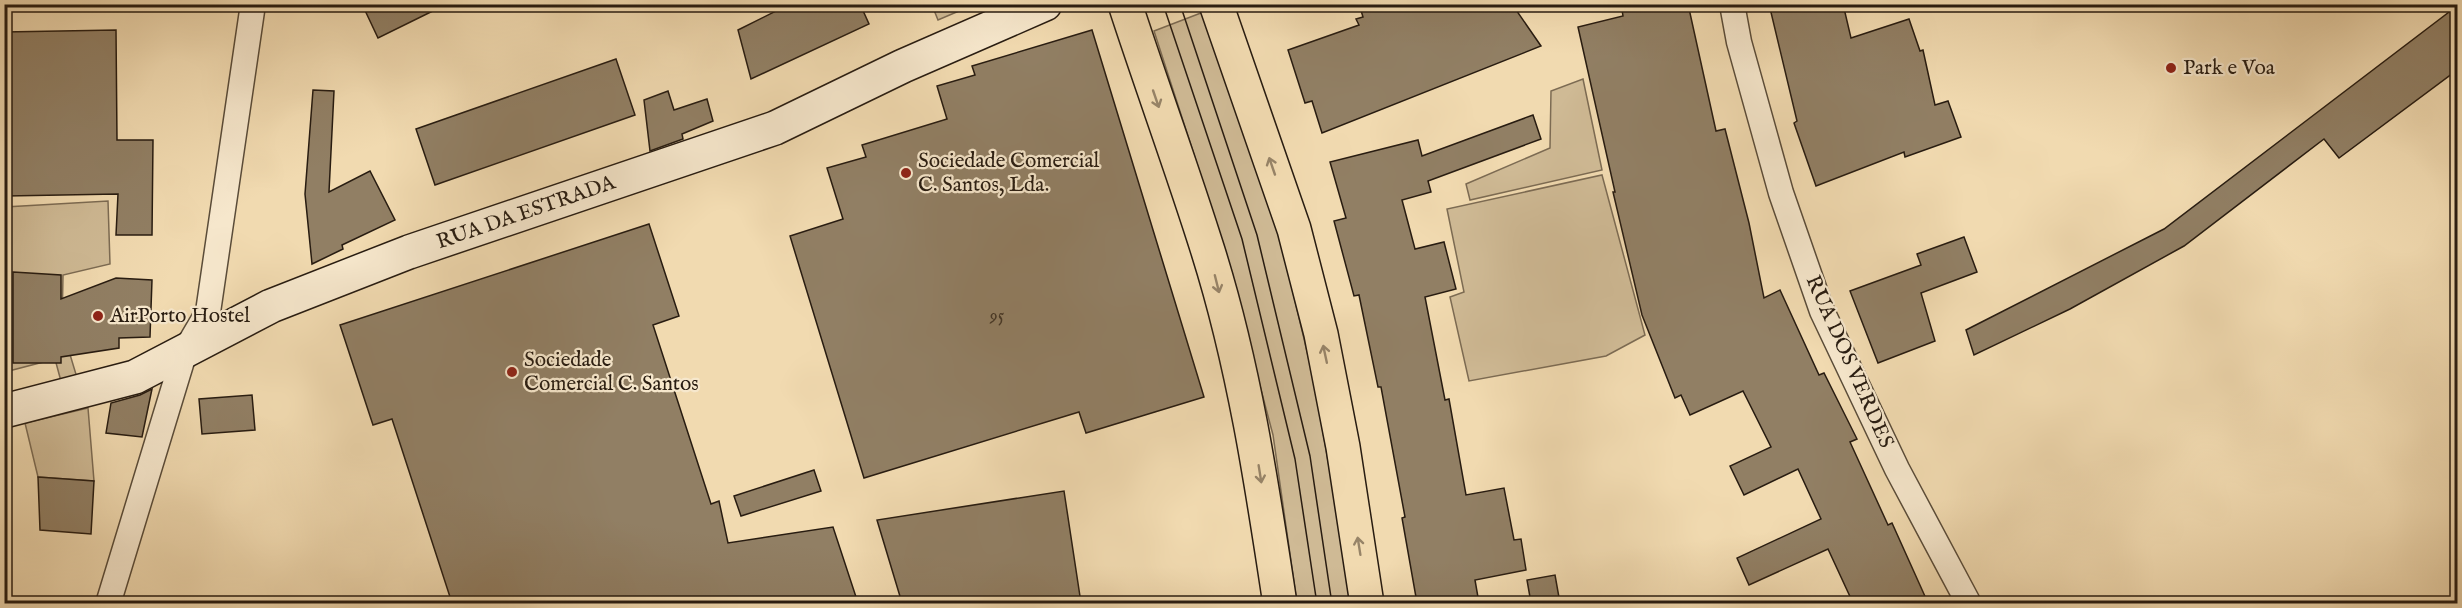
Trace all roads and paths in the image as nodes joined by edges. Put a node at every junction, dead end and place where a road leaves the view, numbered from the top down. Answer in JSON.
{"nodes":[{"id":1,"x":253,"y":4,"type":"edge"},
{"id":2,"x":1045,"y":4,"type":"edge"},
{"id":3,"x":1125,"y":4,"type":"edge"},
{"id":4,"x":1216,"y":4,"type":"edge"},
{"id":5,"x":1732,"y":4,"type":"edge"},
{"id":6,"x":185,"y":351,"type":"junction"},
{"id":7,"x":4,"y":411,"type":"edge"},
{"id":8,"x":108,"y":603,"type":"edge"},
{"id":9,"x":1280,"y":603,"type":"edge"},
{"id":10,"x":1367,"y":603,"type":"edge"},
{"id":11,"x":1968,"y":603,"type":"edge"}],
"edges":[{"from":1,"to":6,"type":"street"},
{"from":2,"to":6,"type":"street","name":"RUA DA ESTRADA"},
{"from":3,"to":9,"type":"main road","one_way":true},
{"from":10,"to":4,"type":"main road","one_way":true},
{"from":5,"to":11,"type":"street","name":"RUA DOS VERDES"},
{"from":6,"to":7,"type":"street","name":"RUA DA ESTRADA"},
{"from":6,"to":8,"type":"street"}]}
